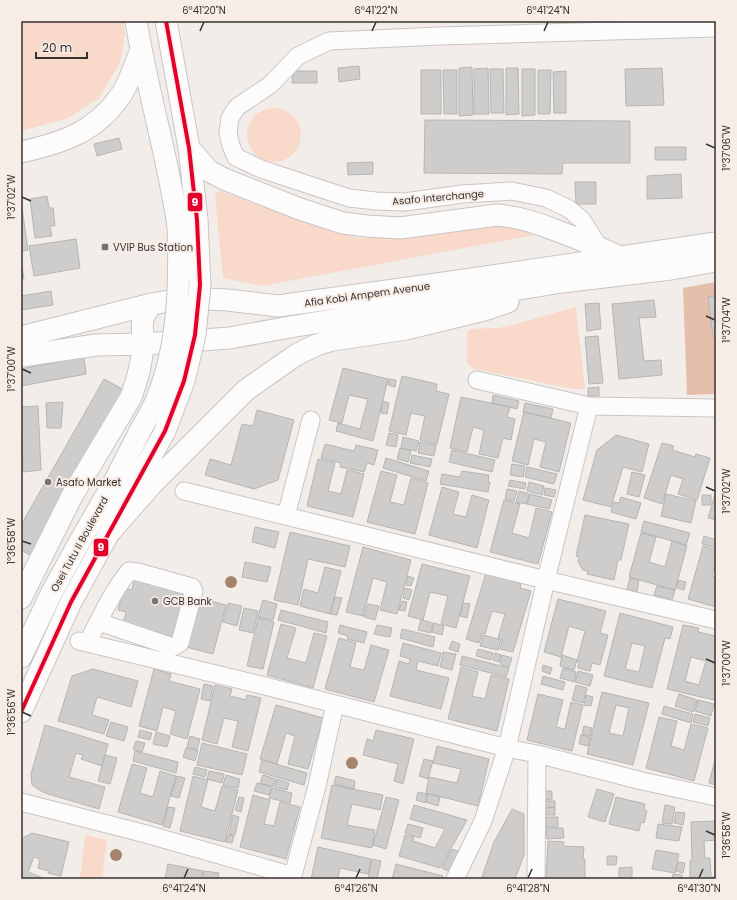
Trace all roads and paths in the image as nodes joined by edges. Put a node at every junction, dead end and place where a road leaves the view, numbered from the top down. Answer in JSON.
{"nodes":[{"id":1,"x":136,"y":21,"type":"edge"},
{"id":2,"x":166,"y":21,"type":"edge"},
{"id":3,"x":716,"y":28,"type":"edge"},
{"id":4,"x":140,"y":50,"type":"junction"},
{"id":5,"x":189,"y":148,"type":"junction"},
{"id":6,"x":24,"y":152,"type":"edge"},
{"id":7,"x":716,"y":243,"type":"edge"},
{"id":8,"x":599,"y":246,"type":"junction"},
{"id":9,"x":620,"y":257,"type":"junction"},
{"id":10,"x":716,"y":261,"type":"edge"},
{"id":11,"x":562,"y":282,"type":"junction"},
{"id":12,"x":152,"y":304,"type":"junction"},
{"id":13,"x":21,"y":337,"type":"edge"},
{"id":14,"x":143,"y":344,"type":"junction"},
{"id":15,"x":21,"y":356,"type":"edge"},
{"id":16,"x":477,"y":380,"type":"dead end"},
{"id":17,"x":589,"y":406,"type":"junction"},
{"id":18,"x":716,"y":408,"type":"edge"},
{"id":19,"x":311,"y":420,"type":"dead end"},
{"id":20,"x":184,"y":491,"type":"dead end"},
{"id":21,"x":286,"y":516,"type":"junction"},
{"id":22,"x":110,"y":532,"type":"junction"},
{"id":23,"x":546,"y":580,"type":"junction"},
{"id":24,"x":21,"y":598,"type":"edge"},
{"id":25,"x":716,"y":620,"type":"edge"},
{"id":26,"x":99,"y":622,"type":"junction"},
{"id":27,"x":21,"y":657,"type":"edge"},
{"id":28,"x":335,"y":704,"type":"junction"},
{"id":29,"x":21,"y":712,"type":"edge"},
{"id":30,"x":507,"y":748,"type":"junction"},
{"id":31,"x":537,"y":754,"type":"junction"},
{"id":32,"x":716,"y":797,"type":"edge"},
{"id":33,"x":21,"y":802,"type":"edge"},
{"id":34,"x":292,"y":878,"type":"edge"},
{"id":35,"x":455,"y":879,"type":"edge"},
{"id":36,"x":536,"y":879,"type":"edge"}],
"edges":[{"from":1,"to":4,"type":"main road"},
{"from":2,"to":5,"type":"main road"},
{"from":3,"to":8,"type":"street","name":"Asafo Interchange"},
{"from":4,"to":6,"type":"main road"},
{"from":4,"to":27,"type":"main road","name":"Osei Tutu II Boulevard","bridge":true},
{"from":5,"to":8,"type":"main road"},
{"from":5,"to":22,"type":"main road","name":"Osei Tutu II Boulevard","bridge":true},
{"from":7,"to":9,"type":"main road","name":"Afia Kobi Ampem Avenue"},
{"from":8,"to":9,"type":"main road"},
{"from":9,"to":12,"type":"main road","name":"Afia Kobi Ampem Avenue"},
{"from":10,"to":11,"type":"main road","name":"Afia Kobi Ampem Avenue"},
{"from":11,"to":14,"type":"main road","name":"Afia Kobi Ampem Avenue"},
{"from":11,"to":22,"type":"main road"},
{"from":12,"to":13,"type":"main road","name":"Afia Kobi Ampem Avenue"},
{"from":12,"to":14,"type":"main road"},
{"from":14,"to":15,"type":"main road","name":"Afia Kobi Ampem Avenue"},
{"from":14,"to":24,"type":"main road"},
{"from":16,"to":17,"type":"street"},
{"from":17,"to":18,"type":"street"},
{"from":17,"to":23,"type":"street"},
{"from":19,"to":21,"type":"street"},
{"from":20,"to":21,"type":"street"},
{"from":21,"to":23,"type":"street"},
{"from":22,"to":29,"type":"main road","name":"Osei Tutu II Boulevard"},
{"from":23,"to":25,"type":"street"},
{"from":23,"to":30,"type":"street"},
{"from":26,"to":26,"type":"street"},
{"from":26,"to":28,"type":"street"},
{"from":28,"to":30,"type":"street"},
{"from":28,"to":34,"type":"street"},
{"from":30,"to":31,"type":"street"},
{"from":30,"to":35,"type":"street"},
{"from":31,"to":32,"type":"street"},
{"from":31,"to":36,"type":"street"},
{"from":33,"to":34,"type":"street"}]}
